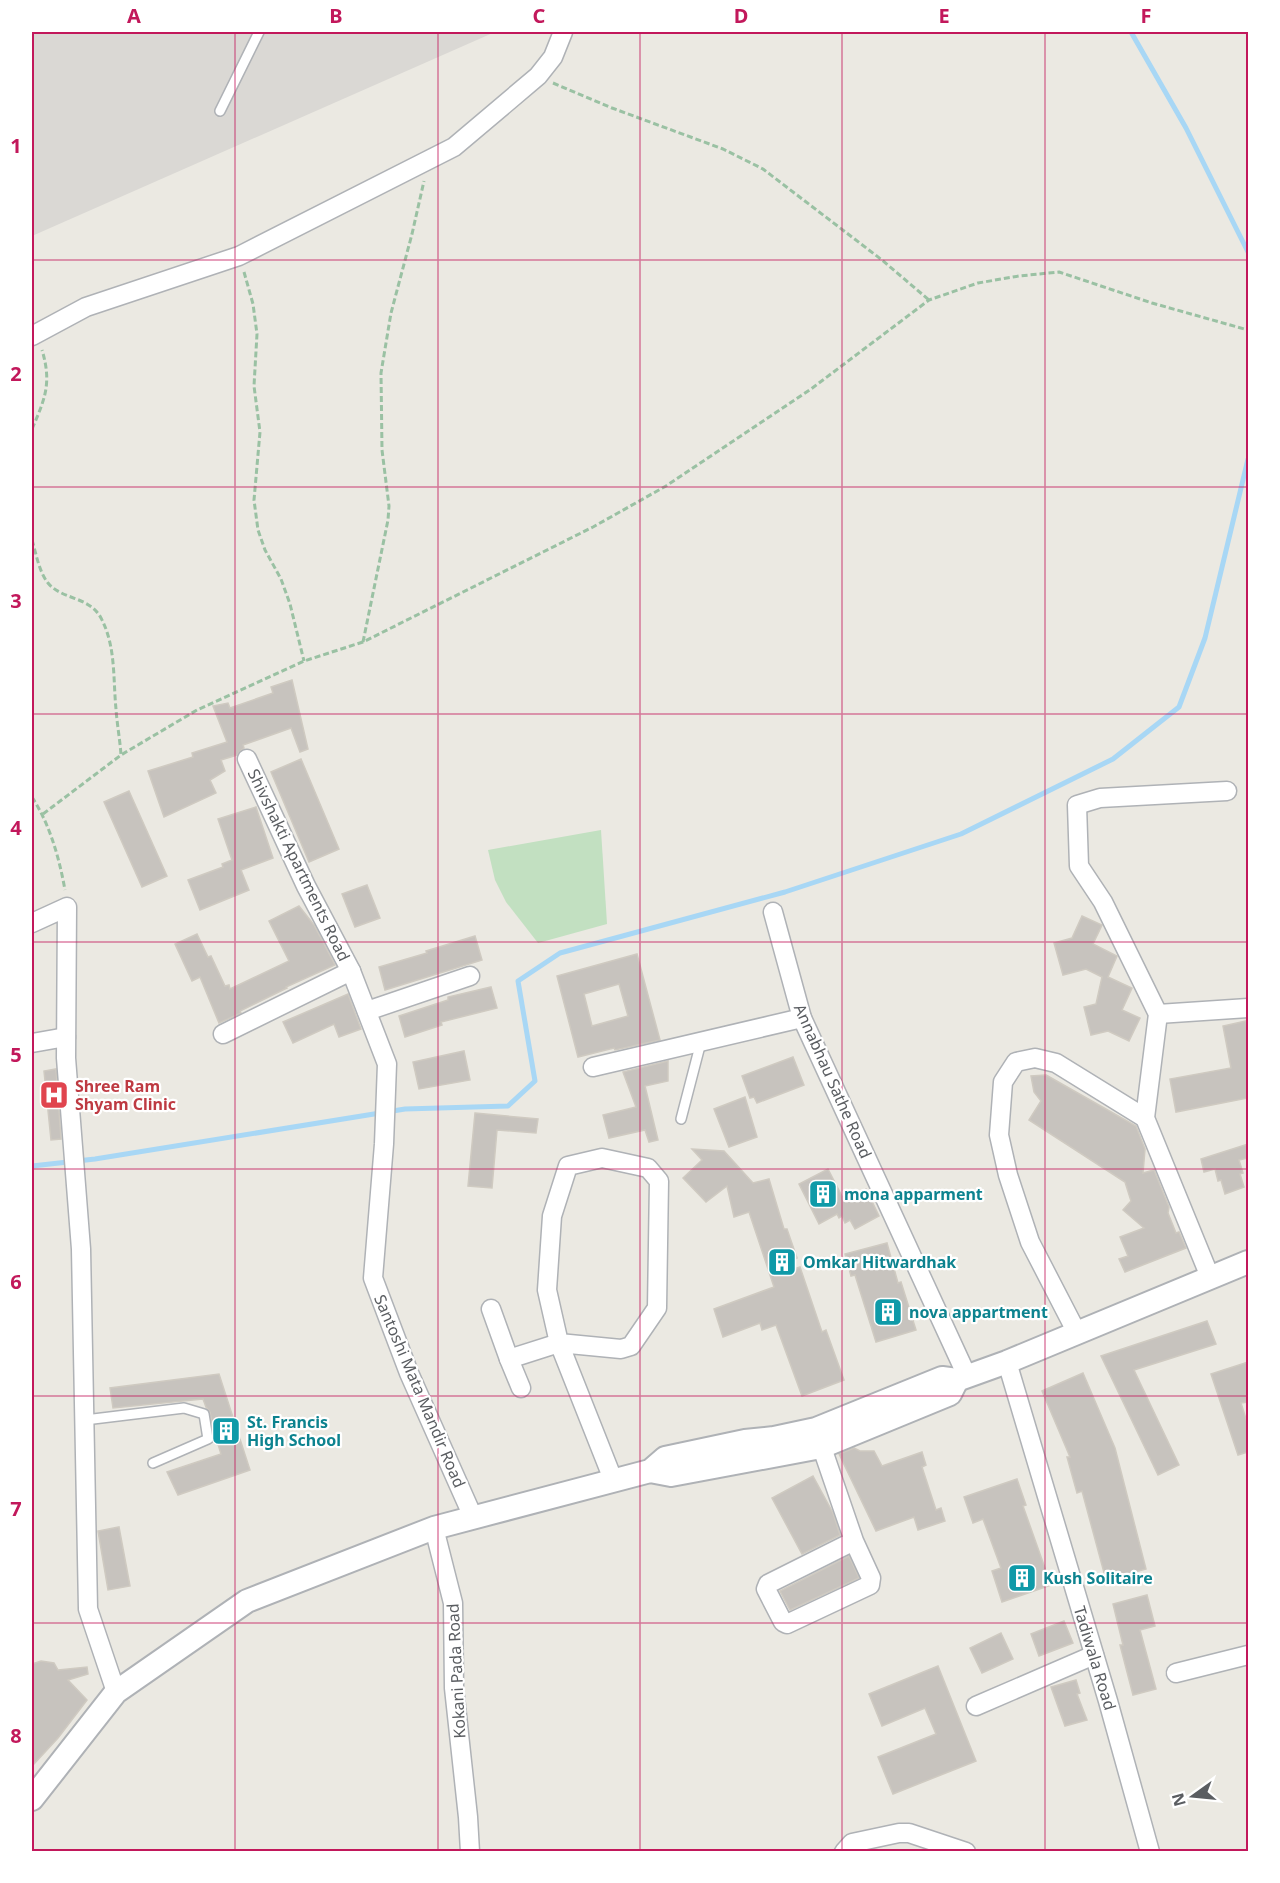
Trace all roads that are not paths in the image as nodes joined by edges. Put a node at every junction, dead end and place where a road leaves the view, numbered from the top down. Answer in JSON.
{"nodes":[{"id":1,"x":259,"y":32,"type":"edge"},
{"id":2,"x":563,"y":32,"type":"edge"},
{"id":3,"x":220,"y":111,"type":"dead end"},
{"id":4,"x":34,"y":335,"type":"edge"},
{"id":5,"x":247,"y":759,"type":"dead end"},
{"id":6,"x":1227,"y":791,"type":"dead end"},
{"id":7,"x":773,"y":912,"type":"dead end"},
{"id":8,"x":32,"y":923,"type":"edge"},
{"id":9,"x":351,"y":971,"type":"junction"},
{"id":10,"x":470,"y":976,"type":"dead end"},
{"id":11,"x":1248,"y":1008,"type":"edge"},
{"id":12,"x":367,"y":1011,"type":"junction"},
{"id":13,"x":1158,"y":1014,"type":"junction"},
{"id":14,"x":802,"y":1018,"type":"junction"},
{"id":15,"x":222,"y":1034,"type":"dead end"},
{"id":16,"x":66,"y":1037,"type":"junction"},
{"id":17,"x":700,"y":1042,"type":"junction"},
{"id":18,"x":32,"y":1043,"type":"edge"},
{"id":19,"x":593,"y":1069,"type":"dead end"},
{"id":20,"x":385,"y":1112,"type":"joint"},
{"id":21,"x":1145,"y":1118,"type":"junction"},
{"id":22,"x":681,"y":1119,"type":"dead end"},
{"id":23,"x":1248,"y":1262,"type":"edge"},
{"id":24,"x":1210,"y":1277,"type":"junction"},
{"id":25,"x":491,"y":1309,"type":"dead end"},
{"id":26,"x":1077,"y":1333,"type":"junction"},
{"id":27,"x":559,"y":1343,"type":"junction"},
{"id":28,"x":509,"y":1359,"type":"junction"},
{"id":29,"x":1007,"y":1362,"type":"junction"},
{"id":30,"x":962,"y":1378,"type":"junction"},
{"id":31,"x":521,"y":1388,"type":"dead end"},
{"id":32,"x":85,"y":1420,"type":"junction"},
{"id":33,"x":818,"y":1438,"type":"junction"},
{"id":34,"x":153,"y":1463,"type":"dead end"},
{"id":35,"x":614,"y":1482,"type":"junction"},
{"id":36,"x":473,"y":1517,"type":"junction"},
{"id":37,"x":434,"y":1528,"type":"junction"},
{"id":38,"x":854,"y":1541,"type":"junction"},
{"id":39,"x":1094,"y":1655,"type":"junction"},
{"id":40,"x":1248,"y":1655,"type":"edge"},
{"id":41,"x":1176,"y":1673,"type":"dead end"},
{"id":42,"x":116,"y":1692,"type":"junction"},
{"id":43,"x":976,"y":1706,"type":"dead end"},
{"id":44,"x":32,"y":1799,"type":"edge"},
{"id":45,"x":470,"y":1851,"type":"edge"},
{"id":46,"x":844,"y":1851,"type":"edge"},
{"id":47,"x":966,"y":1851,"type":"edge"},
{"id":48,"x":1150,"y":1851,"type":"edge"}],
"edges":[{"from":1,"to":3,"type":"lane"},
{"from":2,"to":4,"type":"street"},
{"from":5,"to":9,"type":"street","name":"Shivshakti Apartments Road"},
{"from":6,"to":13,"type":"street"},
{"from":7,"to":14,"type":"street","name":"Annabhau Sathe Road"},
{"from":8,"to":16,"type":"street"},
{"from":9,"to":12,"type":"street","name":"Shivshakti Apartments Road"},
{"from":9,"to":15,"type":"street","name":"Shivshakti Apartments Road"},
{"from":10,"to":12,"type":"street"},
{"from":11,"to":13,"type":"street"},
{"from":12,"to":20,"type":"street","name":"Shivshakti Apartments Road"},
{"from":13,"to":21,"type":"street"},
{"from":14,"to":17,"type":"street"},
{"from":14,"to":30,"type":"street","name":"Annabhau Sathe Road"},
{"from":16,"to":18,"type":"street"},
{"from":16,"to":32,"type":"street"},
{"from":17,"to":19,"type":"street"},
{"from":17,"to":22,"type":"lane"},
{"from":20,"to":36,"type":"street","name":"Santoshi Mata Mandir Road"},
{"from":21,"to":24,"type":"street"},
{"from":21,"to":26,"type":"street"},
{"from":23,"to":24,"type":"street"},
{"from":24,"to":26,"type":"street"},
{"from":25,"to":28,"type":"street"},
{"from":26,"to":29,"type":"street"},
{"from":27,"to":27,"type":"street"},
{"from":27,"to":28,"type":"street"},
{"from":27,"to":35,"type":"street"},
{"from":28,"to":31,"type":"street"},
{"from":29,"to":30,"type":"street"},
{"from":29,"to":39,"type":"street","name":"Tadiwala Road"},
{"from":30,"to":33,"type":"street"},
{"from":32,"to":34,"type":"lane"},
{"from":32,"to":42,"type":"street"},
{"from":33,"to":35,"type":"street"},
{"from":33,"to":38,"type":"street"},
{"from":35,"to":36,"type":"street"},
{"from":36,"to":37,"type":"street"},
{"from":37,"to":42,"type":"street"},
{"from":37,"to":45,"type":"street","name":"Kokani Pada Road"},
{"from":38,"to":38,"type":"street"},
{"from":39,"to":43,"type":"street"},
{"from":39,"to":48,"type":"street","name":"Tadiwala Road"},
{"from":40,"to":41,"type":"street"},
{"from":42,"to":44,"type":"street"},
{"from":46,"to":47,"type":"street"}]}
